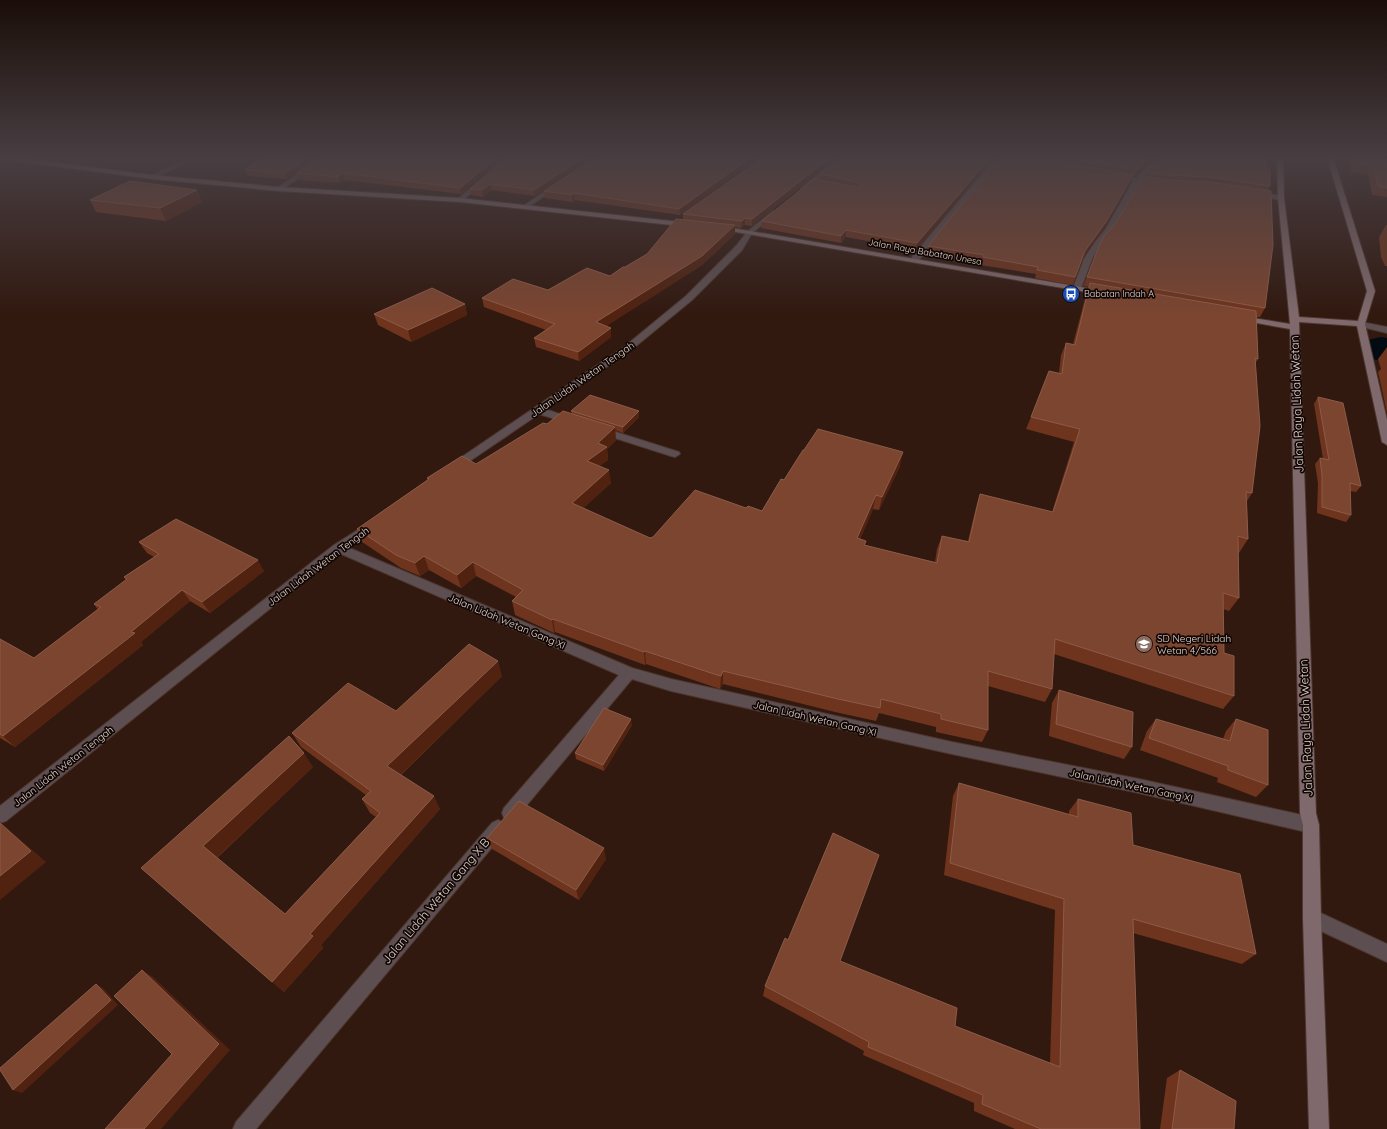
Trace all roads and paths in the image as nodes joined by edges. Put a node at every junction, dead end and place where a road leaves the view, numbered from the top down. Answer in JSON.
{"nodes":[{"id":1,"x":558,"y":210,"type":"edge"},
{"id":2,"x":777,"y":210,"type":"edge"},
{"id":3,"x":956,"y":210,"type":"edge"},
{"id":4,"x":1120,"y":210,"type":"edge"},
{"id":5,"x":1282,"y":210,"type":"edge"},
{"id":6,"x":1346,"y":210,"type":"edge"},
{"id":7,"x":684,"y":217,"type":"edge"},
{"id":8,"x":675,"y":223,"type":"junction"},
{"id":9,"x":697,"y":226,"type":"edge"},
{"id":10,"x":712,"y":227,"type":"edge"},
{"id":11,"x":750,"y":232,"type":"junction"},
{"id":12,"x":915,"y":260,"type":"junction"},
{"id":13,"x":1077,"y":288,"type":"junction"},
{"id":14,"x":1108,"y":294,"type":"edge"},
{"id":15,"x":1234,"y":316,"type":"edge"},
{"id":16,"x":1295,"y":323,"type":"junction"},
{"id":17,"x":1361,"y":324,"type":"junction"},
{"id":18,"x":1387,"y":330,"type":"edge"},
{"id":19,"x":537,"y":410,"type":"junction"},
{"id":20,"x":1387,"y":442,"type":"edge"},
{"id":21,"x":675,"y":454,"type":"dead end"},
{"id":22,"x":447,"y":472,"type":"edge"},
{"id":23,"x":383,"y":517,"type":"edge"},
{"id":24,"x":338,"y":548,"type":"junction"},
{"id":25,"x":628,"y":673,"type":"junction"},
{"id":26,"x":0,"y":816,"type":"edge"},
{"id":27,"x":1311,"y":825,"type":"junction"},
{"id":28,"x":1312,"y":918,"type":"junction"},
{"id":29,"x":1387,"y":953,"type":"edge"},
{"id":30,"x":243,"y":1129,"type":"edge"},
{"id":31,"x":1319,"y":1129,"type":"edge"}],
"edges":[{"from":1,"to":8,"type":"main road"},
{"from":2,"to":11,"type":"street","name":"Jalan Lidah Wetan Tengah"},
{"from":3,"to":12,"type":"street"},
{"from":4,"to":13,"type":"street"},
{"from":5,"to":16,"type":"main road","name":"Jalan Raya Lidah Wetan"},
{"from":6,"to":17,"type":"main road"},
{"from":7,"to":8,"type":"street"},
{"from":8,"to":9,"type":"main road"},
{"from":10,"to":11,"type":"main road","name":"Jalan Raya Babatan Unesa"},
{"from":11,"to":12,"type":"main road","name":"Jalan Raya Babatan Unesa"},
{"from":11,"to":19,"type":"street","name":"Jalan Lidah Wetan Tengah"},
{"from":12,"to":13,"type":"main road","name":"Jalan Raya Babatan Unesa"},
{"from":13,"to":14,"type":"main road","name":"Jalan Raya Babatan Unesa"},
{"from":15,"to":16,"type":"main road"},
{"from":16,"to":17,"type":"main road"},
{"from":16,"to":27,"type":"main road","name":"Jalan Raya Lidah Wetan"},
{"from":17,"to":18,"type":"street"},
{"from":17,"to":20,"type":"main road"},
{"from":19,"to":21,"type":"street"},
{"from":19,"to":22,"type":"street","name":"Jalan Lidah Wetan Tengah"},
{"from":23,"to":24,"type":"street","name":"Jalan Lidah Wetan Tengah"},
{"from":24,"to":25,"type":"street","name":"Jalan Lidah Wetan Gang XI"},
{"from":24,"to":26,"type":"street","name":"Jalan Lidah Wetan Tengah"},
{"from":25,"to":27,"type":"street","name":"Jalan Lidah Wetan Gang XI"},
{"from":25,"to":30,"type":"street","name":"Jalan Lidah Wetan Gang X B"},
{"from":27,"to":28,"type":"main road","name":"Jalan Raya Lidah Wetan"},
{"from":28,"to":29,"type":"street"},
{"from":28,"to":31,"type":"main road","name":"Jalan Raya Lidah Wetan"}]}
